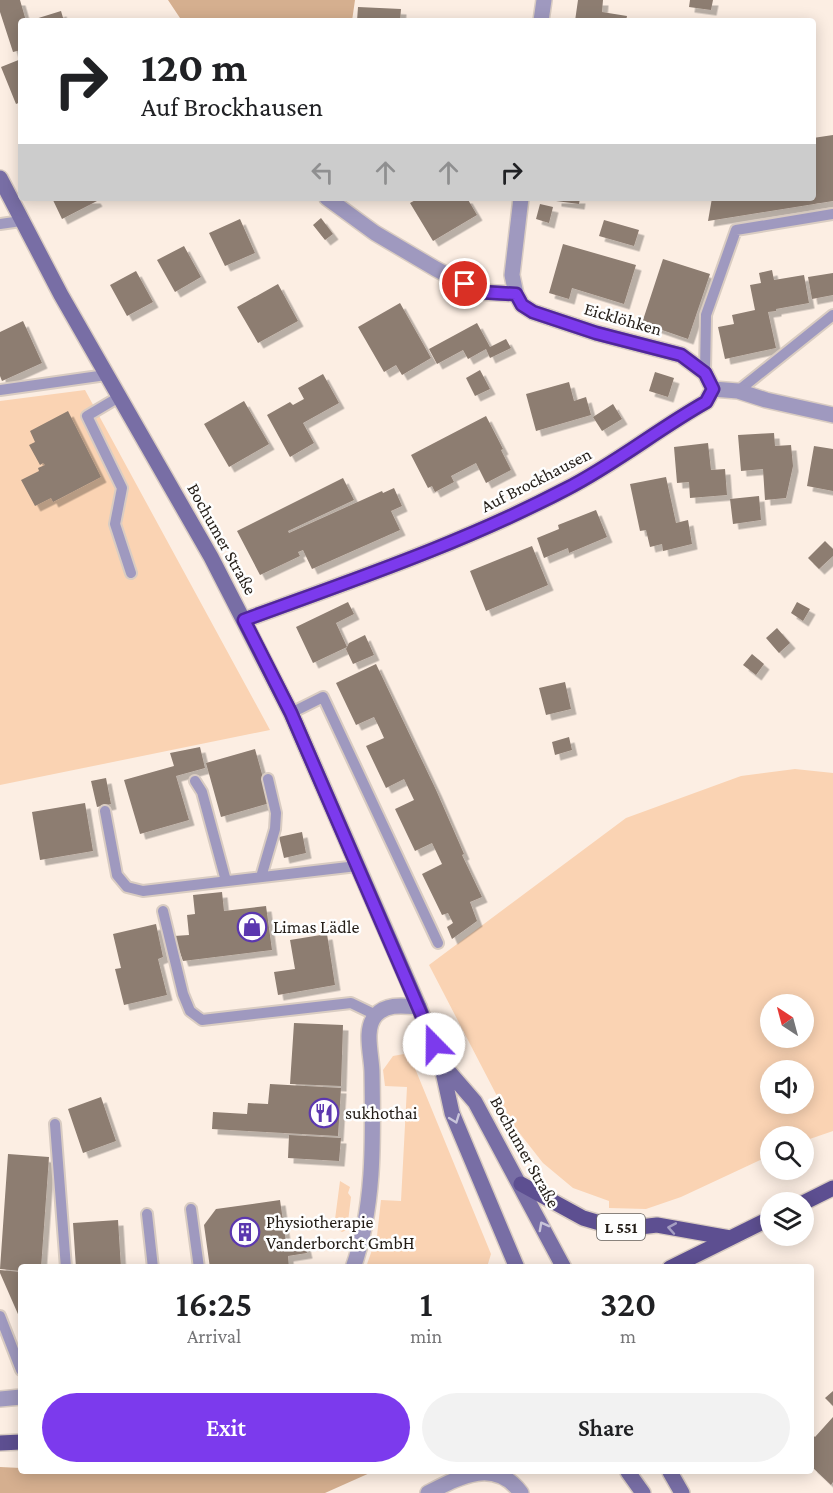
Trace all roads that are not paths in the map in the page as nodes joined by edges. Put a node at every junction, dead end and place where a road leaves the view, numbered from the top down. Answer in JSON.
{"nodes":[{"id":1,"x":544,"y":0,"type":"edge"},
{"id":2,"x":542,"y":18,"type":"edge"},
{"id":3,"x":0,"y":178,"type":"edge"},
{"id":4,"x":331,"y":201,"type":"edge"},
{"id":5,"x":521,"y":201,"type":"edge"},
{"id":6,"x":833,"y":214,"type":"edge"},
{"id":7,"x":21,"y":221,"type":"junction"},
{"id":8,"x":0,"y":224,"type":"edge"},
{"id":9,"x":516,"y":294,"type":"junction"},
{"id":10,"x":833,"y":315,"type":"edge"},
{"id":11,"x":705,"y":373,"type":"junction"},
{"id":12,"x":106,"y":375,"type":"junction"},
{"id":13,"x":713,"y":389,"type":"junction"},
{"id":14,"x":0,"y":390,"type":"edge"},
{"id":15,"x":738,"y":391,"type":"junction"},
{"id":16,"x":119,"y":398,"type":"junction"},
{"id":17,"x":833,"y":415,"type":"edge"},
{"id":18,"x":131,"y":573,"type":"dead end"},
{"id":19,"x":244,"y":620,"type":"junction"},
{"id":20,"x":291,"y":713,"type":"junction"},
{"id":21,"x":268,"y":779,"type":"dead end"},
{"id":22,"x":195,"y":781,"type":"dead end"},
{"id":23,"x":105,"y":811,"type":"dead end"},
{"id":24,"x":357,"y":866,"type":"junction"},
{"id":25,"x":261,"y":877,"type":"junction"},
{"id":26,"x":226,"y":881,"type":"junction"},
{"id":27,"x":163,"y":911,"type":"dead end"},
{"id":28,"x":438,"y":944,"type":"dead end"},
{"id":29,"x":419,"y":1007,"type":"junction"},
{"id":30,"x":376,"y":1015,"type":"junction"},
{"id":31,"x":441,"y":1063,"type":"junction"},
{"id":32,"x":55,"y":1124,"type":"dead end"},
{"id":33,"x":521,"y":1184,"type":"junction"},
{"id":34,"x":833,"y":1188,"type":"edge"},
{"id":35,"x":814,"y":1198,"type":"edge"},
{"id":36,"x":190,"y":1209,"type":"dead end"},
{"id":37,"x":147,"y":1214,"type":"dead end"},
{"id":38,"x":760,"y":1223,"type":"edge"},
{"id":39,"x":730,"y":1238,"type":"junction"},
{"id":40,"x":66,"y":1264,"type":"edge"},
{"id":41,"x":153,"y":1264,"type":"edge"},
{"id":42,"x":198,"y":1264,"type":"edge"},
{"id":43,"x":354,"y":1264,"type":"edge"},
{"id":44,"x":515,"y":1264,"type":"edge"},
{"id":45,"x":562,"y":1264,"type":"edge"},
{"id":46,"x":679,"y":1264,"type":"edge"},
{"id":47,"x":0,"y":1316,"type":"edge"},
{"id":48,"x":18,"y":1362,"type":"edge"},
{"id":49,"x":18,"y":1397,"type":"edge"},
{"id":50,"x":0,"y":1399,"type":"edge"},
{"id":51,"x":18,"y":1442,"type":"edge"},
{"id":52,"x":0,"y":1443,"type":"edge"},
{"id":53,"x":470,"y":1474,"type":"edge"},
{"id":54,"x":491,"y":1474,"type":"edge"},
{"id":55,"x":629,"y":1474,"type":"edge"},
{"id":56,"x":671,"y":1474,"type":"edge"},
{"id":57,"x":428,"y":1493,"type":"edge"},
{"id":58,"x":521,"y":1493,"type":"edge"},
{"id":59,"x":643,"y":1493,"type":"edge"},
{"id":60,"x":682,"y":1493,"type":"edge"}],
"edges":[{"from":1,"to":2,"type":"street"},
{"from":3,"to":7,"type":"main road","name":"Bochumer Straße"},
{"from":4,"to":9,"type":"street"},
{"from":5,"to":9,"type":"street"},
{"from":6,"to":11,"type":"lane"},
{"from":7,"to":8,"type":"lane"},
{"from":7,"to":12,"type":"main road","name":"Bochumer Straße"},
{"from":9,"to":11,"type":"street","name":"Eicklöhken"},
{"from":10,"to":15,"type":"lane"},
{"from":11,"to":13,"type":"street","name":"Eicklöhken"},
{"from":12,"to":14,"type":"lane"},
{"from":12,"to":16,"type":"main road","name":"Bochumer Straße"},
{"from":13,"to":15,"type":"street"},
{"from":13,"to":19,"type":"street","name":"Auf Brockhausen"},
{"from":15,"to":17,"type":"street"},
{"from":16,"to":18,"type":"lane"},
{"from":16,"to":19,"type":"main road","name":"Bochumer Straße"},
{"from":19,"to":20,"type":"main road","name":"Bochumer Straße"},
{"from":20,"to":24,"type":"main road","name":"Bochumer Straße"},
{"from":20,"to":28,"type":"lane"},
{"from":21,"to":25,"type":"lane"},
{"from":22,"to":26,"type":"lane"},
{"from":23,"to":26,"type":"lane"},
{"from":24,"to":25,"type":"lane"},
{"from":24,"to":29,"type":"main road","name":"Bochumer Straße"},
{"from":25,"to":26,"type":"lane"},
{"from":27,"to":30,"type":"lane"},
{"from":29,"to":30,"type":"street"},
{"from":29,"to":31,"type":"main road","name":"Bochumer Straße"},
{"from":30,"to":43,"type":"street"},
{"from":31,"to":33,"type":"main road","name":"Bochumer Straße"},
{"from":31,"to":44,"type":"main road","name":"Bochumer Straße","one_way":true},
{"from":32,"to":40,"type":"lane"},
{"from":39,"to":33,"type":"main road","number":"L 551","one_way":true},
{"from":45,"to":33,"type":"main road","name":"Bochumer Straße","one_way":true},
{"from":34,"to":35,"type":"main road"},
{"from":36,"to":42,"type":"lane"},
{"from":37,"to":41,"type":"lane"},
{"from":38,"to":39,"type":"main road"},
{"from":39,"to":46,"type":"main road"},
{"from":47,"to":48,"type":"lane"},
{"from":49,"to":50,"type":"street"},
{"from":51,"to":52,"type":"main road"},
{"from":53,"to":57,"type":"street"},
{"from":54,"to":58,"type":"street"},
{"from":55,"to":59,"type":"main road"},
{"from":56,"to":60,"type":"main road"}]}
